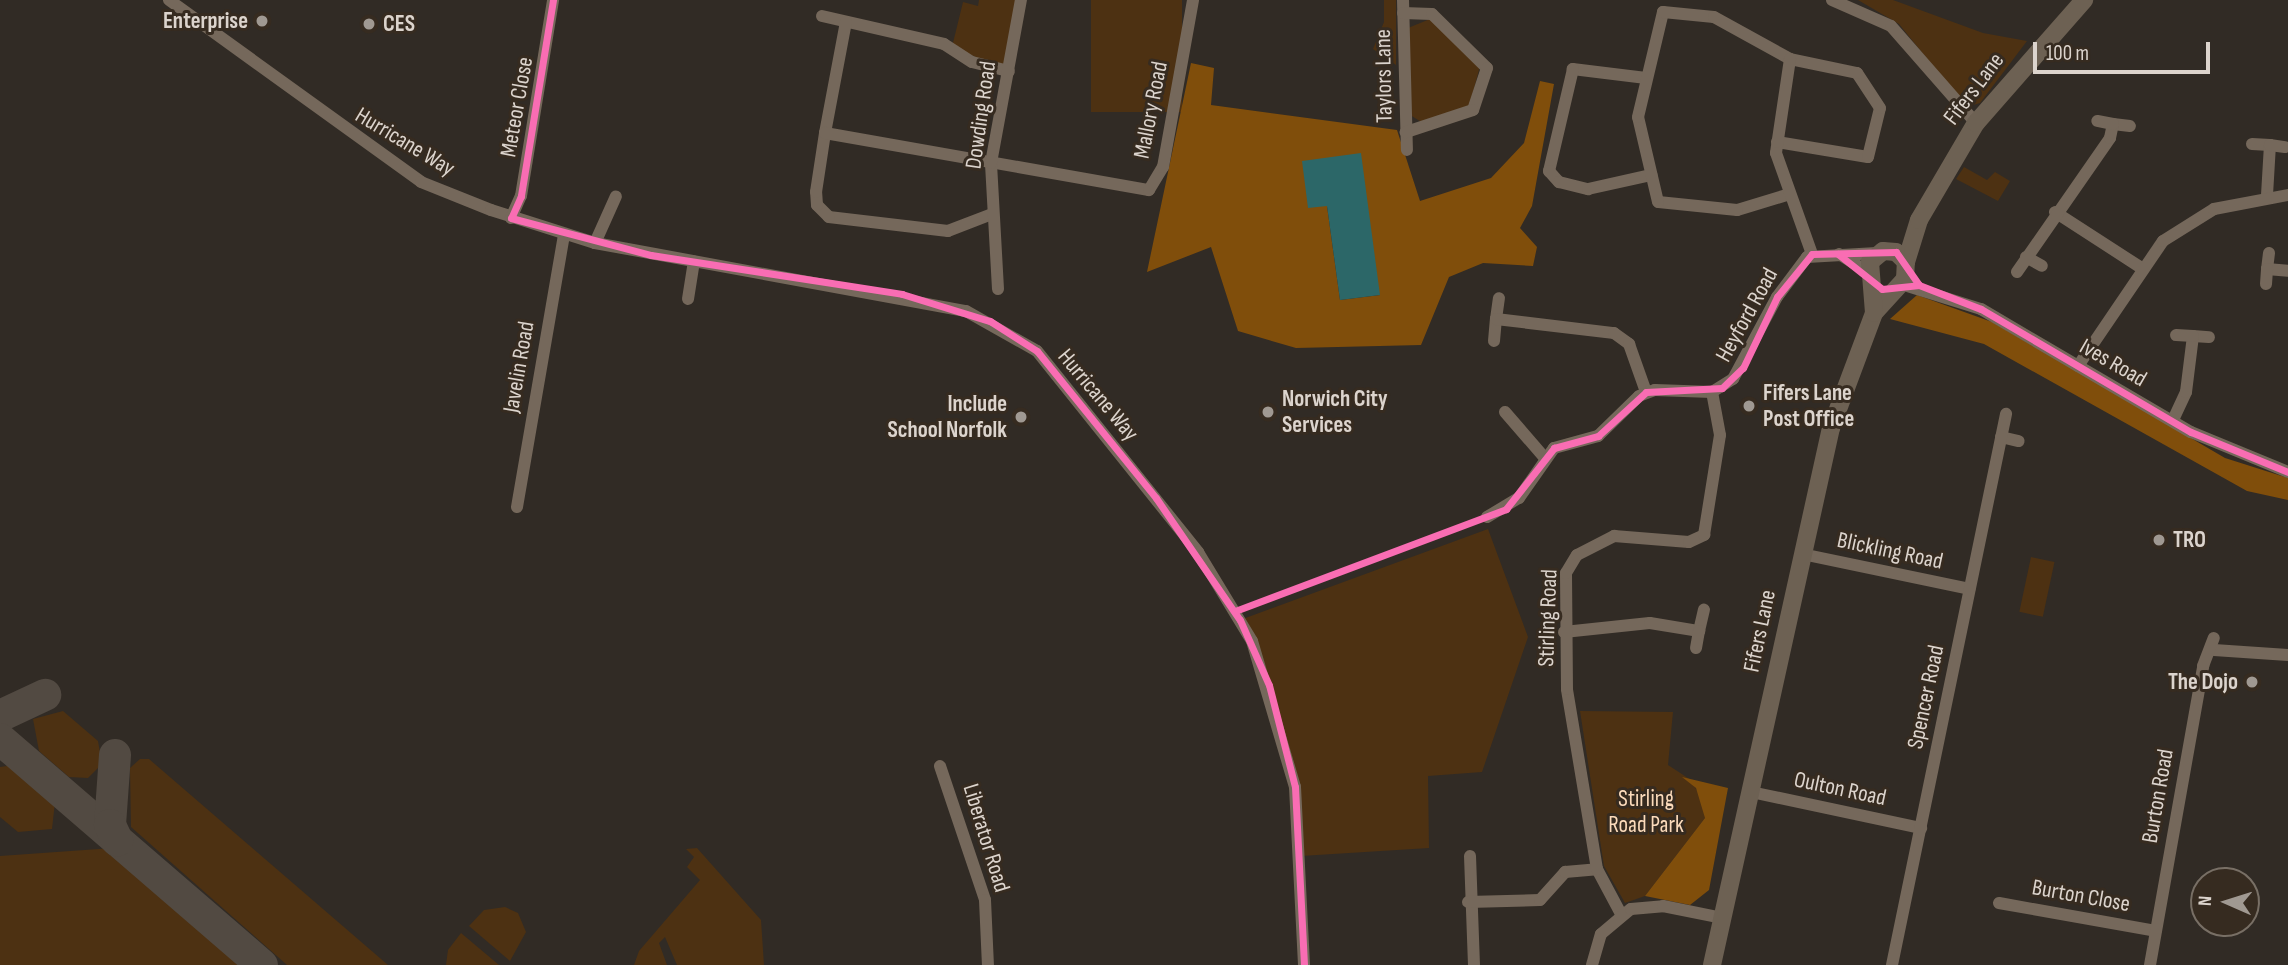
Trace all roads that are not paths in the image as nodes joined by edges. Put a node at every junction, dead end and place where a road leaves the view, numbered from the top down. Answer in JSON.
{"nodes":[{"id":1,"x":169,"y":0,"type":"edge"},
{"id":2,"x":553,"y":0,"type":"edge"},
{"id":3,"x":1021,"y":0,"type":"edge"},
{"id":4,"x":1193,"y":0,"type":"edge"},
{"id":5,"x":1832,"y":0,"type":"edge"},
{"id":6,"x":2084,"y":0,"type":"edge"},
{"id":7,"x":1403,"y":6,"type":"edge"},
{"id":8,"x":822,"y":16,"type":"dead end"},
{"id":9,"x":846,"y":22,"type":"junction"},
{"id":10,"x":1790,"y":59,"type":"junction"},
{"id":11,"x":1009,"y":71,"type":"junction"},
{"id":12,"x":1646,"y":78,"type":"junction"},
{"id":13,"x":2097,"y":121,"type":"dead end"},
{"id":14,"x":1976,"y":123,"type":"junction"},
{"id":15,"x":2113,"y":124,"type":"junction"},
{"id":16,"x":2130,"y":126,"type":"dead end"},
{"id":17,"x":1406,"y":131,"type":"junction"},
{"id":18,"x":825,"y":133,"type":"junction"},
{"id":19,"x":1777,"y":142,"type":"junction"},
{"id":20,"x":2252,"y":144,"type":"dead end"},
{"id":21,"x":2270,"y":145,"type":"junction"},
{"id":22,"x":2285,"y":147,"type":"dead end"},
{"id":23,"x":1407,"y":150,"type":"dead end"},
{"id":24,"x":991,"y":163,"type":"junction"},
{"id":25,"x":1651,"y":175,"type":"junction"},
{"id":26,"x":1790,"y":194,"type":"junction"},
{"id":27,"x":2267,"y":195,"type":"junction"},
{"id":28,"x":2288,"y":195,"type":"edge"},
{"id":29,"x":617,"y":196,"type":"dead end"},
{"id":30,"x":2055,"y":212,"type":"junction"},
{"id":31,"x":992,"y":214,"type":"junction"},
{"id":32,"x":511,"y":218,"type":"junction"},
{"id":33,"x":1919,"y":220,"type":"junction"},
{"id":34,"x":564,"y":235,"type":"junction"},
{"id":35,"x":1007,"y":237,"type":"dead end"},
{"id":36,"x":993,"y":238,"type":"junction"},
{"id":37,"x":595,"y":243,"type":"junction"},
{"id":38,"x":1883,"y":252,"type":"junction"},
{"id":39,"x":2269,"y":253,"type":"dead end"},
{"id":40,"x":1812,"y":254,"type":"junction"},
{"id":41,"x":1838,"y":254,"type":"junction"},
{"id":42,"x":2026,"y":257,"type":"junction"},
{"id":43,"x":694,"y":261,"type":"junction"},
{"id":44,"x":2042,"y":266,"type":"dead end"},
{"id":45,"x":2140,"y":267,"type":"junction"},
{"id":46,"x":2267,"y":269,"type":"junction"},
{"id":47,"x":2288,"y":271,"type":"edge"},
{"id":48,"x":2017,"y":272,"type":"dead end"},
{"id":49,"x":1870,"y":277,"type":"junction"},
{"id":50,"x":1906,"y":278,"type":"junction"},
{"id":51,"x":2266,"y":284,"type":"dead end"},
{"id":52,"x":998,"y":289,"type":"dead end"},
{"id":53,"x":1499,"y":298,"type":"dead end"},
{"id":54,"x":688,"y":299,"type":"dead end"},
{"id":55,"x":1874,"y":313,"type":"junction"},
{"id":56,"x":1496,"y":319,"type":"junction"},
{"id":57,"x":2176,"y":335,"type":"dead end"},
{"id":58,"x":2193,"y":336,"type":"junction"},
{"id":59,"x":2209,"y":337,"type":"dead end"},
{"id":60,"x":1494,"y":341,"type":"dead end"},
{"id":61,"x":2078,"y":366,"type":"junction"},
{"id":62,"x":1646,"y":392,"type":"junction"},
{"id":63,"x":1712,"y":392,"type":"junction"},
{"id":64,"x":1505,"y":412,"type":"dead end"},
{"id":65,"x":2006,"y":414,"type":"dead end"},
{"id":66,"x":2173,"y":420,"type":"junction"},
{"id":67,"x":2001,"y":438,"type":"junction"},
{"id":68,"x":2019,"y":441,"type":"dead end"},
{"id":69,"x":1544,"y":457,"type":"junction"},
{"id":70,"x":2288,"y":472,"type":"edge"},
{"id":71,"x":517,"y":507,"type":"dead end"},
{"id":72,"x":1487,"y":517,"type":"dead end"},
{"id":73,"x":1802,"y":554,"type":"junction"},
{"id":74,"x":1969,"y":589,"type":"junction"},
{"id":75,"x":1704,"y":610,"type":"dead end"},
{"id":76,"x":1699,"y":631,"type":"junction"},
{"id":77,"x":1564,"y":632,"type":"junction"},
{"id":78,"x":1696,"y":648,"type":"dead end"},
{"id":79,"x":2288,"y":655,"type":"edge"},
{"id":80,"x":940,"y":766,"type":"dead end"},
{"id":81,"x":1751,"y":792,"type":"junction"},
{"id":82,"x":1921,"y":828,"type":"junction"},
{"id":83,"x":1469,"y":856,"type":"dead end"},
{"id":84,"x":1597,"y":869,"type":"junction"},
{"id":85,"x":1468,"y":902,"type":"junction"},
{"id":86,"x":2000,"y":903,"type":"dead end"},
{"id":87,"x":1621,"y":914,"type":"junction"},
{"id":88,"x":1722,"y":918,"type":"junction"},
{"id":89,"x":2156,"y":931,"type":"junction"},
{"id":90,"x":988,"y":965,"type":"edge"},
{"id":91,"x":1304,"y":965,"type":"edge"},
{"id":92,"x":1474,"y":965,"type":"edge"},
{"id":93,"x":1592,"y":965,"type":"edge"},
{"id":94,"x":1712,"y":965,"type":"edge"},
{"id":95,"x":1892,"y":965,"type":"edge"},
{"id":96,"x":2150,"y":965,"type":"edge"}],
"edges":[{"from":1,"to":32,"type":"street","name":"Hurricane Way"},
{"from":2,"to":32,"type":"street","name":"Meteor Close"},
{"from":3,"to":11,"type":"street","name":"Dowding Road"},
{"from":4,"to":24,"type":"street","name":"Mallory Road"},
{"from":5,"to":14,"type":"street"},
{"from":6,"to":14,"type":"street","name":"Fifers Lane"},
{"from":7,"to":17,"type":"street","name":"Taylors Lane"},
{"from":7,"to":17,"type":"street"},
{"from":8,"to":9,"type":"street"},
{"from":9,"to":11,"type":"street"},
{"from":9,"to":18,"type":"street"},
{"from":10,"to":12,"type":"street"},
{"from":10,"to":19,"type":"street"},
{"from":10,"to":19,"type":"street"},
{"from":11,"to":24,"type":"street","name":"Dowding Road"},
{"from":12,"to":25,"type":"street"},
{"from":12,"to":25,"type":"street"},
{"from":13,"to":15,"type":"street"},
{"from":14,"to":33,"type":"street","name":"Fifers Lane"},
{"from":15,"to":16,"type":"street"},
{"from":15,"to":30,"type":"street"},
{"from":17,"to":23,"type":"street","name":"Taylors Lane"},
{"from":18,"to":24,"type":"street"},
{"from":18,"to":31,"type":"street"},
{"from":19,"to":26,"type":"street"},
{"from":20,"to":21,"type":"street"},
{"from":21,"to":22,"type":"street"},
{"from":21,"to":27,"type":"street"},
{"from":24,"to":31,"type":"street","name":"Dowding Road"},
{"from":25,"to":26,"type":"street"},
{"from":26,"to":40,"type":"street"},
{"from":27,"to":28,"type":"street","name":"Ives Road"},
{"from":27,"to":45,"type":"street","name":"Ives Road"},
{"from":29,"to":37,"type":"street"},
{"from":30,"to":42,"type":"street"},
{"from":30,"to":45,"type":"street"},
{"from":31,"to":36,"type":"street","name":"Dowding Road"},
{"from":32,"to":34,"type":"street","name":"Hurricane Way"},
{"from":33,"to":38,"type":"street","name":"Fifers Lane"},
{"from":33,"to":50,"type":"street","name":"Fifers Lane"},
{"from":34,"to":37,"type":"street","name":"Hurricane Way"},
{"from":34,"to":71,"type":"street","name":"Javelin Road"},
{"from":35,"to":36,"type":"street"},
{"from":36,"to":52,"type":"street","name":"Dowding Road"},
{"from":37,"to":43,"type":"street","name":"Hurricane Way"},
{"from":38,"to":41,"type":"street"},
{"from":38,"to":49,"type":"street","name":"Fifers Lane"},
{"from":38,"to":50,"type":"street"},
{"from":39,"to":46,"type":"street"},
{"from":40,"to":41,"type":"street"},
{"from":40,"to":63,"type":"street","name":"Heyford Road"},
{"from":41,"to":49,"type":"street"},
{"from":42,"to":44,"type":"street"},
{"from":42,"to":48,"type":"street"},
{"from":43,"to":54,"type":"street"},
{"from":43,"to":91,"type":"street","name":"Hurricane Way"},
{"from":45,"to":61,"type":"street","name":"Ives Road"},
{"from":46,"to":47,"type":"street"},
{"from":46,"to":51,"type":"street"},
{"from":49,"to":50,"type":"street"},
{"from":49,"to":55,"type":"street","name":"Fifers Lane"},
{"from":50,"to":55,"type":"street","name":"Fifers Lane"},
{"from":50,"to":61,"type":"street","name":"Ives Road"},
{"from":53,"to":56,"type":"street"},
{"from":55,"to":73,"type":"street","name":"Fifers Lane"},
{"from":56,"to":60,"type":"street"},
{"from":56,"to":62,"type":"street"},
{"from":57,"to":58,"type":"street"},
{"from":58,"to":59,"type":"street"},
{"from":58,"to":66,"type":"street"},
{"from":61,"to":66,"type":"street","name":"Ives Road"},
{"from":62,"to":63,"type":"street","name":"Heyford Road"},
{"from":62,"to":69,"type":"street"},
{"from":63,"to":77,"type":"street","name":"Stirling Road"},
{"from":64,"to":69,"type":"street"},
{"from":65,"to":67,"type":"street","name":"Spencer Road"},
{"from":66,"to":70,"type":"street","name":"Ives Road"},
{"from":67,"to":68,"type":"street"},
{"from":67,"to":74,"type":"street","name":"Spencer Road"},
{"from":69,"to":72,"type":"street"},
{"from":73,"to":74,"type":"street","name":"Blickling Road"},
{"from":73,"to":81,"type":"street","name":"Fifers Lane"},
{"from":74,"to":82,"type":"street","name":"Spencer Road"},
{"from":75,"to":76,"type":"street"},
{"from":76,"to":77,"type":"street"},
{"from":76,"to":78,"type":"street"},
{"from":77,"to":84,"type":"street","name":"Stirling Road"},
{"from":79,"to":89,"type":"street","name":"Burton Road"},
{"from":80,"to":90,"type":"street","name":"Liberator Road"},
{"from":81,"to":82,"type":"street","name":"Oulton Road"},
{"from":81,"to":88,"type":"street","name":"Fifers Lane"},
{"from":82,"to":95,"type":"street","name":"Spencer Road"},
{"from":83,"to":85,"type":"street"},
{"from":84,"to":85,"type":"street"},
{"from":84,"to":87,"type":"street","name":"Stirling Road"},
{"from":85,"to":92,"type":"street"},
{"from":86,"to":89,"type":"street","name":"Burton Close"},
{"from":87,"to":88,"type":"street"},
{"from":87,"to":93,"type":"street"},
{"from":88,"to":94,"type":"street","name":"Fifers Lane"},
{"from":89,"to":96,"type":"street","name":"Burton Road"}]}
